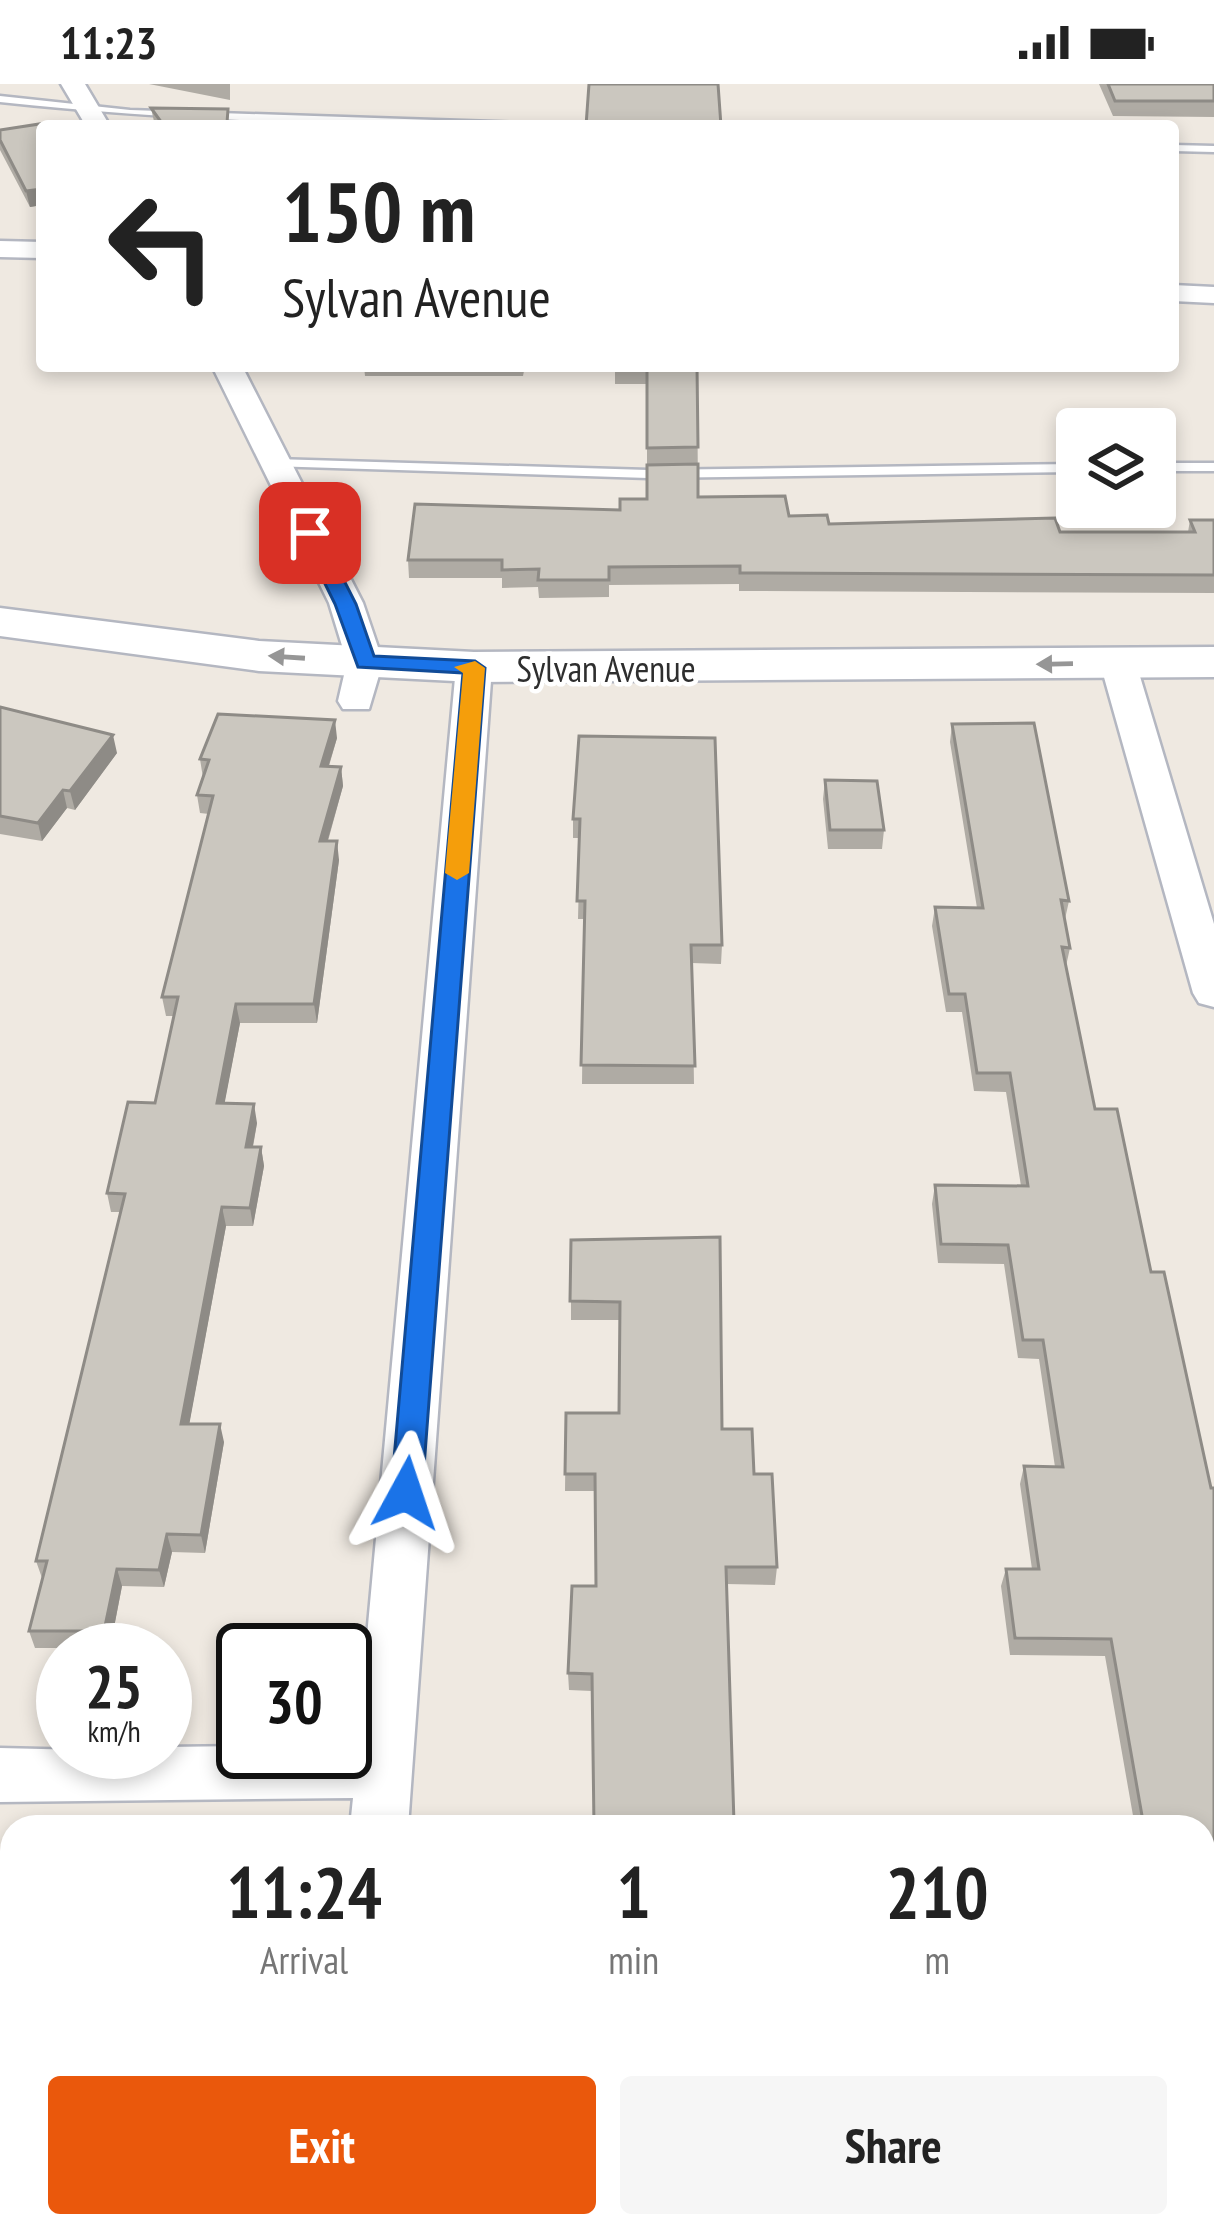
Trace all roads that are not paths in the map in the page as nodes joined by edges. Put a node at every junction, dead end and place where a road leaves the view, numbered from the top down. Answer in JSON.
{"nodes":[{"id":1,"x":73,"y":84,"type":"edge"},
{"id":2,"x":0,"y":99,"type":"edge"},
{"id":3,"x":92,"y":118,"type":"edge"},
{"id":4,"x":200,"y":120,"type":"edge"},
{"id":5,"x":1179,"y":148,"type":"edge"},
{"id":6,"x":1214,"y":149,"type":"edge"},
{"id":7,"x":0,"y":249,"type":"edge"},
{"id":8,"x":36,"y":250,"type":"edge"},
{"id":9,"x":1179,"y":293,"type":"edge"},
{"id":10,"x":1214,"y":295,"type":"edge"},
{"id":11,"x":229,"y":372,"type":"edge"},
{"id":12,"x":274,"y":463,"type":"junction"},
{"id":13,"x":1214,"y":466,"type":"edge"},
{"id":14,"x":1176,"y":467,"type":"edge"},
{"id":15,"x":1056,"y":468,"type":"edge"},
{"id":16,"x":0,"y":622,"type":"edge"},
{"id":17,"x":0,"y":662,"type":"edge"},
{"id":18,"x":1214,"y":662,"type":"edge"},
{"id":19,"x":360,"y":682,"type":"junction"},
{"id":20,"x":1123,"y":682,"type":"junction"},
{"id":21,"x":473,"y":687,"type":"junction"},
{"id":22,"x":1214,"y":699,"type":"edge"},
{"id":23,"x":1214,"y":993,"type":"edge"},
{"id":24,"x":384,"y":1771,"type":"junction"},
{"id":25,"x":0,"y":1775,"type":"edge"},
{"id":26,"x":380,"y":1815,"type":"edge"}],
"edges":[{"from":1,"to":3,"type":"street"},
{"from":2,"to":3,"type":"lane"},
{"from":3,"to":4,"type":"lane"},
{"from":5,"to":6,"type":"lane"},
{"from":7,"to":8,"type":"street"},
{"from":9,"to":10,"type":"street"},
{"from":11,"to":12,"type":"street"},
{"from":12,"to":15,"type":"lane"},
{"from":12,"to":19,"type":"street"},
{"from":13,"to":14,"type":"lane"},
{"from":19,"to":16,"type":"main road","name":"Sylvan Avenue","one_way":true},
{"from":17,"to":19,"type":"main road","name":"Sylvan Avenue"},
{"from":18,"to":20,"type":"main road","name":"Sylvan Avenue"},
{"from":19,"to":21,"type":"main road","name":"Sylvan Avenue"},
{"from":20,"to":21,"type":"main road","name":"Sylvan Avenue"},
{"from":20,"to":22,"type":"main road","name":"Sylvan Avenue"},
{"from":20,"to":23,"type":"street"},
{"from":21,"to":24,"type":"street"},
{"from":24,"to":25,"type":"street"},
{"from":24,"to":26,"type":"street"}]}
